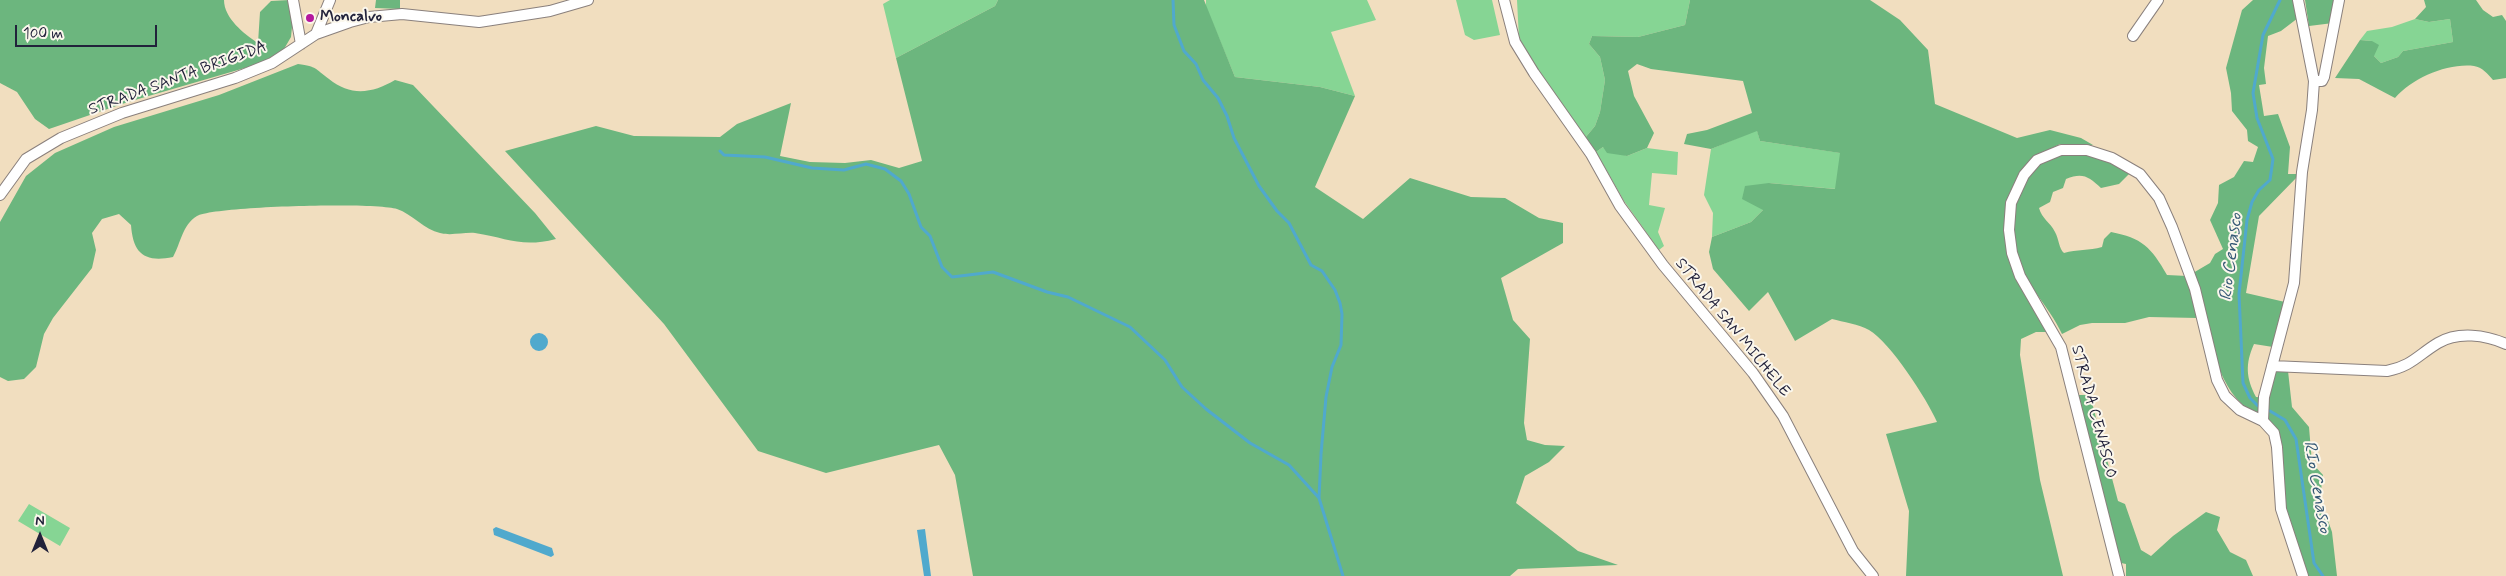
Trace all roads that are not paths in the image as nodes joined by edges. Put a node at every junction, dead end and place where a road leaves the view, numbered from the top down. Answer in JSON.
{"nodes":[{"id":1,"x":293,"y":0,"type":"edge"},
{"id":2,"x":330,"y":0,"type":"edge"},
{"id":3,"x":588,"y":0,"type":"edge"},
{"id":4,"x":1504,"y":0,"type":"edge"},
{"id":5,"x":2158,"y":0,"type":"edge"},
{"id":6,"x":2298,"y":0,"type":"edge"},
{"id":7,"x":2339,"y":0,"type":"edge"},
{"id":8,"x":316,"y":34,"type":"junction"},
{"id":9,"x":2133,"y":36,"type":"dead end"},
{"id":10,"x":302,"y":44,"type":"junction"},
{"id":11,"x":2318,"y":81,"type":"junction"},
{"id":12,"x":0,"y":195,"type":"edge"},
{"id":13,"x":2506,"y":344,"type":"edge"},
{"id":14,"x":2272,"y":366,"type":"junction"},
{"id":15,"x":2263,"y":420,"type":"junction"},
{"id":16,"x":1873,"y":576,"type":"edge"},
{"id":17,"x":2119,"y":576,"type":"edge"},
{"id":18,"x":2303,"y":576,"type":"edge"}],
"edges":[{"from":1,"to":10,"type":"street"},
{"from":2,"to":8,"type":"street"},
{"from":3,"to":8,"type":"street","name":"STRADA SANTA BRIGIDA"},
{"from":4,"to":16,"type":"street","name":"STRADA SAN MICHELE"},
{"from":5,"to":9,"type":"street"},
{"from":6,"to":11,"type":"street"},
{"from":7,"to":11,"type":"street"},
{"from":8,"to":10,"type":"street","name":"STRADA SANTA BRIGIDA"},
{"from":10,"to":12,"type":"street","name":"STRADA SANTA BRIGIDA"},
{"from":11,"to":14,"type":"street"},
{"from":13,"to":14,"type":"street"},
{"from":14,"to":15,"type":"street"},
{"from":15,"to":17,"type":"street","name":"STRADA CENASCO"},
{"from":15,"to":18,"type":"street"}]}
